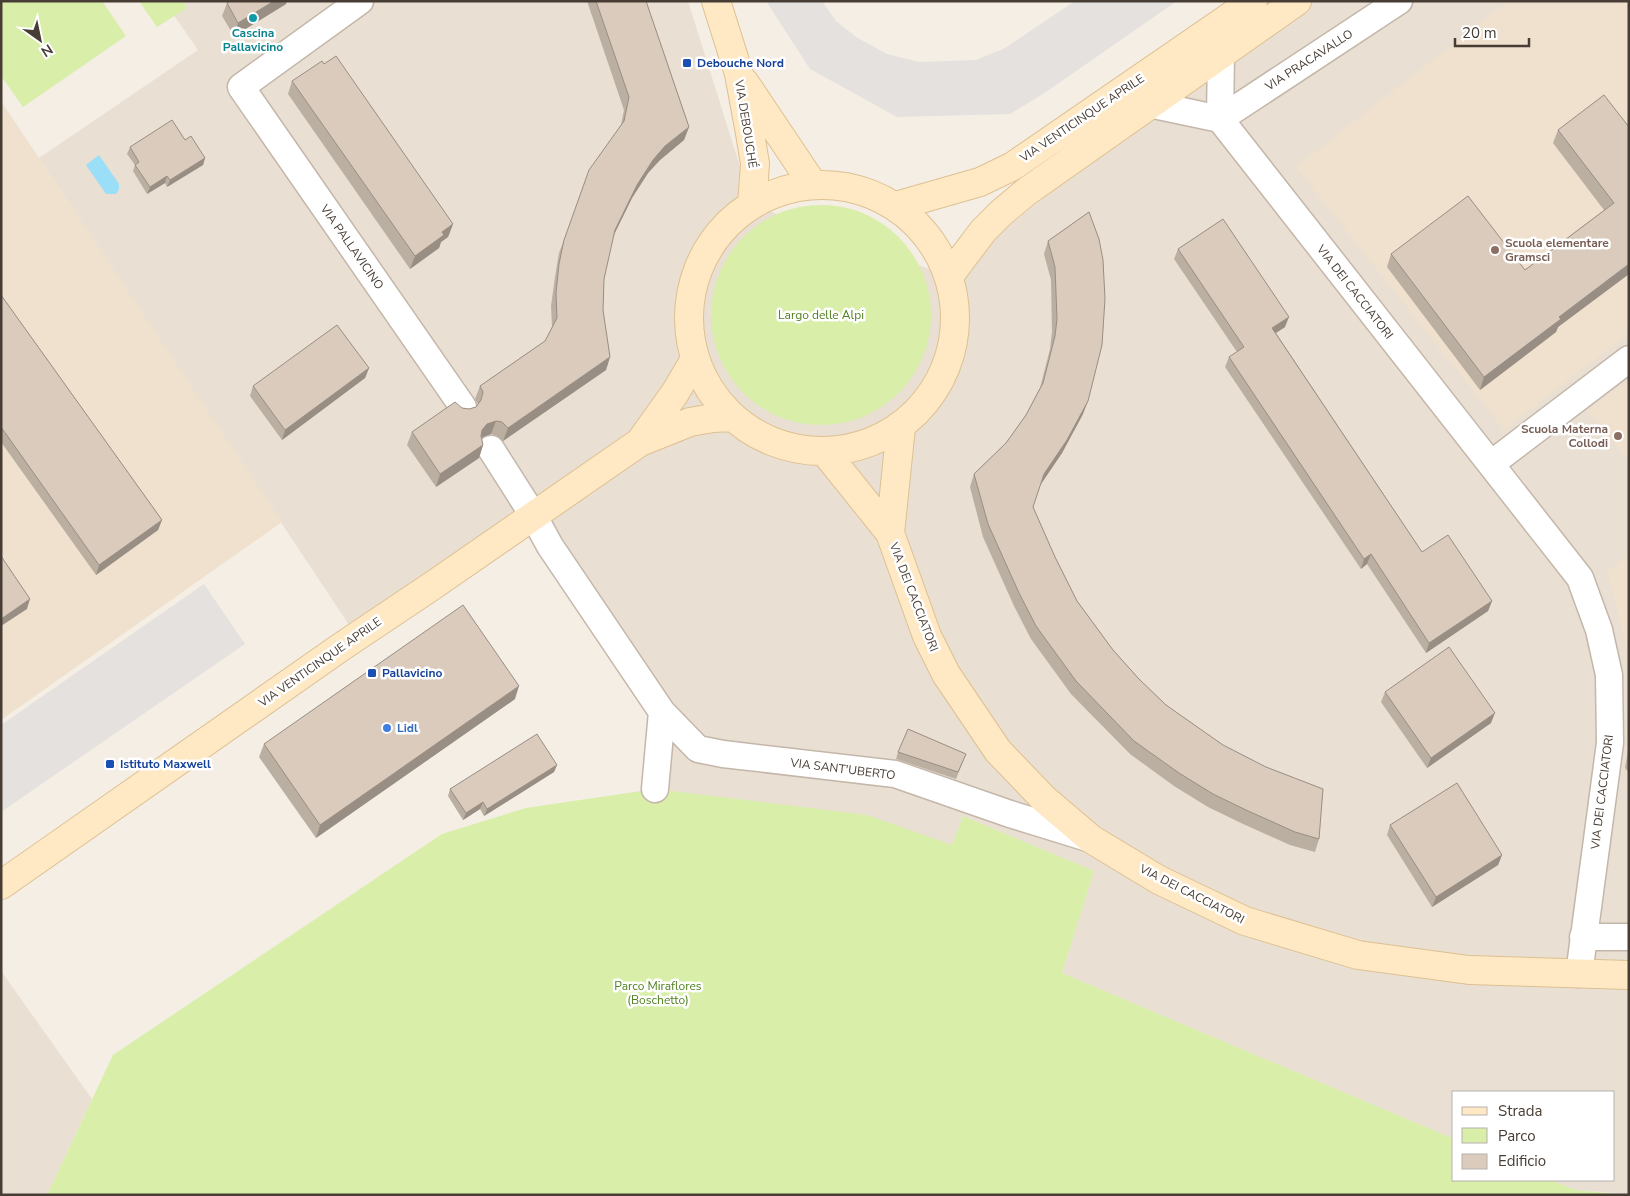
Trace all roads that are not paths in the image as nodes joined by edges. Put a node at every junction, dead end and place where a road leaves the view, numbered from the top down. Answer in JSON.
{"nodes":[{"id":1,"x":360,"y":1,"type":"edge"},
{"id":2,"x":716,"y":1,"type":"edge"},
{"id":3,"x":1253,"y":1,"type":"edge"},
{"id":4,"x":1297,"y":1,"type":"edge"},
{"id":5,"x":1399,"y":1,"type":"edge"},
{"id":6,"x":1221,"y":54,"type":"junction"},
{"id":7,"x":739,"y":74,"type":"junction"},
{"id":8,"x":1149,"y":104,"type":"junction"},
{"id":9,"x":1220,"y":119,"type":"junction"},
{"id":10,"x":812,"y":183,"type":"junction"},
{"id":11,"x":752,"y":205,"type":"junction"},
{"id":12,"x":896,"y":206,"type":"junction"},
{"id":13,"x":949,"y":276,"type":"junction"},
{"id":14,"x":695,"y":359,"type":"junction"},
{"id":15,"x":1629,"y":359,"type":"edge"},
{"id":16,"x":463,"y":407,"type":"edge"},
{"id":17,"x":733,"y":417,"type":"junction"},
{"id":18,"x":901,"y":427,"type":"junction"},
{"id":19,"x":640,"y":442,"type":"junction"},
{"id":20,"x":491,"y":449,"type":"dead end"},
{"id":21,"x":825,"y":452,"type":"junction"},
{"id":22,"x":1491,"y":464,"type":"junction"},
{"id":23,"x":533,"y":515,"type":"junction"},
{"id":24,"x":890,"y":533,"type":"junction"},
{"id":25,"x":662,"y":712,"type":"junction"},
{"id":26,"x":655,"y":789,"type":"dead end"},
{"id":27,"x":1091,"y":839,"type":"junction"},
{"id":28,"x":1,"y":885,"type":"edge"},
{"id":29,"x":1584,"y":937,"type":"junction"},
{"id":30,"x":1629,"y":937,"type":"edge"},
{"id":31,"x":1579,"y":974,"type":"junction"},
{"id":32,"x":1629,"y":975,"type":"edge"}],
"edges":[{"from":1,"to":16,"type":"street","name":"VIA PALLAVICINO"},
{"from":2,"to":7,"type":"street","name":"VIA DEBOUCHÉ"},
{"from":3,"to":12,"type":"street","name":"VIA VENTICINQUE APRILE"},
{"from":4,"to":6,"type":"street"},
{"from":5,"to":9,"type":"street","name":"VIA PRACAVALLO"},
{"from":6,"to":8,"type":"street"},
{"from":6,"to":9,"type":"street"},
{"from":7,"to":10,"type":"street","name":"VIA DEBOUCHÉ"},
{"from":7,"to":11,"type":"street","name":"VIA DEBOUCHÉ"},
{"from":8,"to":9,"type":"street"},
{"from":8,"to":13,"type":"street"},
{"from":9,"to":22,"type":"street","name":"VIA DEI CACCIATORI"},
{"from":10,"to":11,"type":"street"},
{"from":10,"to":12,"type":"street"},
{"from":11,"to":14,"type":"street"},
{"from":12,"to":13,"type":"street"},
{"from":13,"to":18,"type":"street"},
{"from":14,"to":17,"type":"street"},
{"from":14,"to":19,"type":"street","name":"VIA VENTICINQUE APRILE"},
{"from":15,"to":22,"type":"street"},
{"from":17,"to":19,"type":"street","name":"VIA VENTICINQUE APRILE"},
{"from":17,"to":21,"type":"street"},
{"from":18,"to":21,"type":"street"},
{"from":18,"to":24,"type":"street","name":"VIA DEI CACCIATORI"},
{"from":19,"to":23,"type":"street","name":"VIA VENTICINQUE APRILE"},
{"from":20,"to":23,"type":"street"},
{"from":21,"to":24,"type":"street","name":"VIA DEI CACCIATORI"},
{"from":22,"to":29,"type":"street","name":"VIA DEI CACCIATORI"},
{"from":23,"to":25,"type":"street","name":"VIA SANT'UBERTO"},
{"from":23,"to":28,"type":"street","name":"VIA VENTICINQUE APRILE"},
{"from":24,"to":27,"type":"street","name":"VIA DEI CACCIATORI"},
{"from":25,"to":26,"type":"street"},
{"from":25,"to":27,"type":"street","name":"VIA SANT'UBERTO"},
{"from":27,"to":31,"type":"street","name":"VIA DEI CACCIATORI"},
{"from":29,"to":30,"type":"street"},
{"from":29,"to":31,"type":"street","name":"VIA DEI CACCIATORI"},
{"from":31,"to":32,"type":"street","name":"VIA DEI CACCIATORI"}]}
